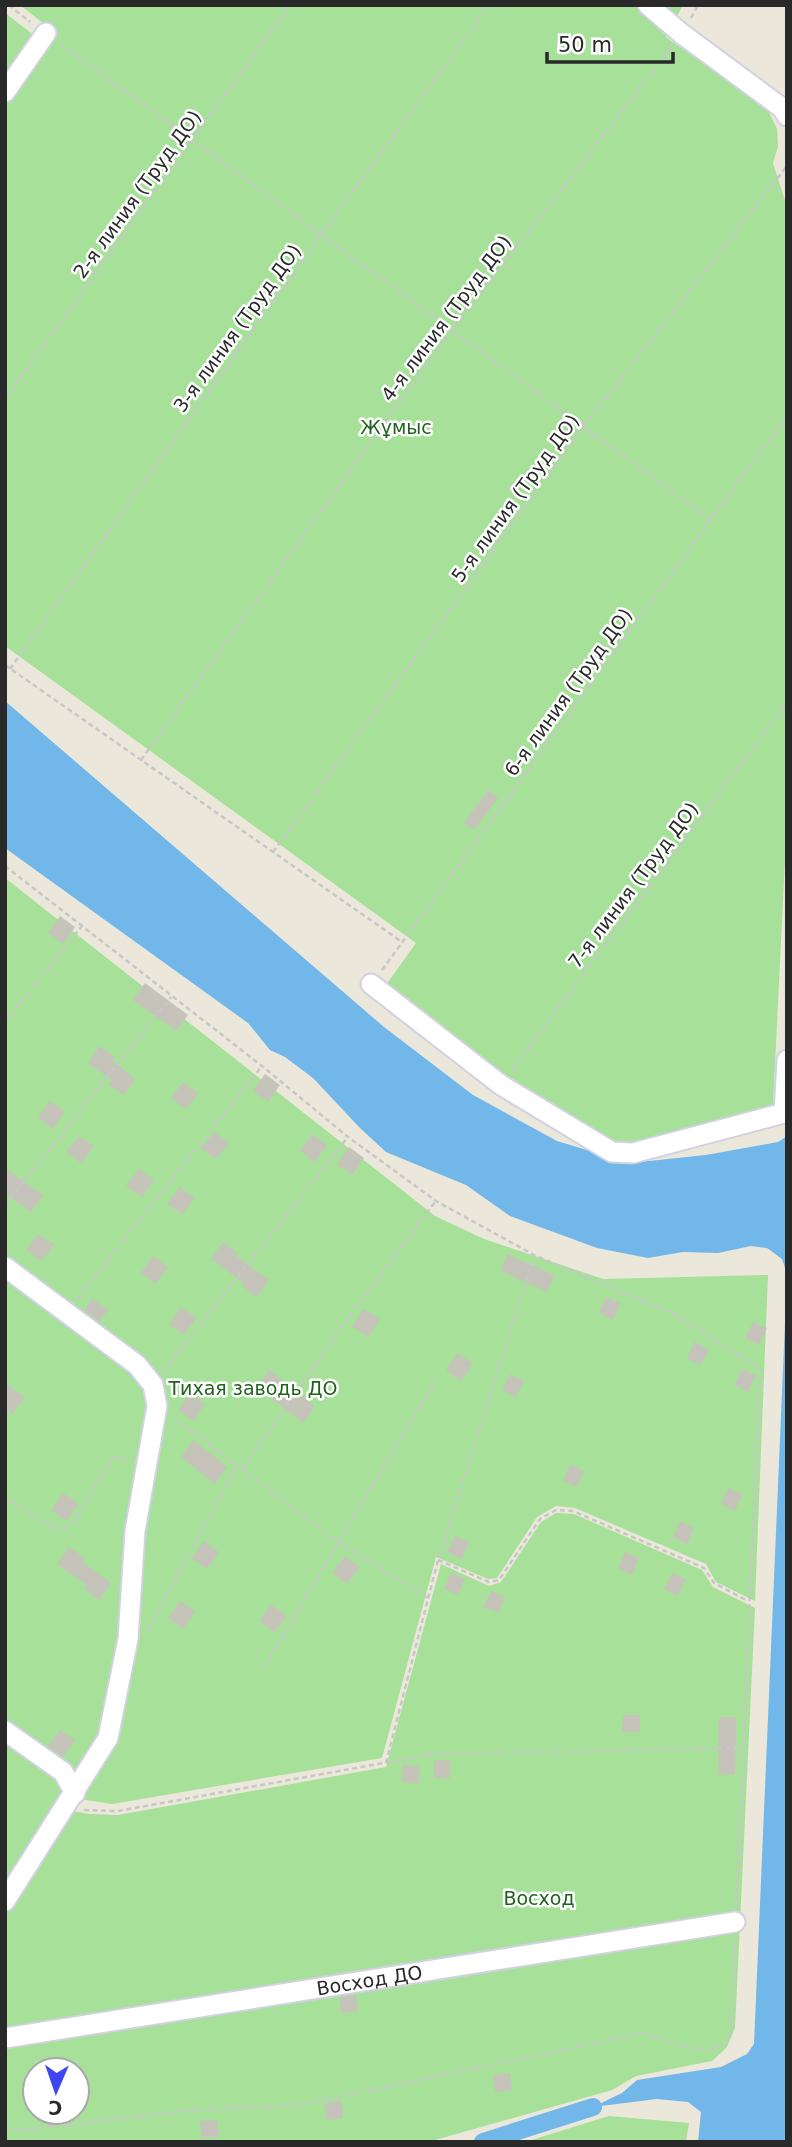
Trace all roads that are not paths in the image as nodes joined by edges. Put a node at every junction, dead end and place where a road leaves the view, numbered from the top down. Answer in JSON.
{"nodes":[{"id":1,"x":648,"y":5,"type":"edge"},
{"id":2,"x":46,"y":33,"type":"road end"},
{"id":3,"x":5,"y":92,"type":"edge"},
{"id":4,"x":787,"y":116,"type":"edge"},
{"id":5,"x":371,"y":984,"type":"road end"},
{"id":6,"x":787,"y":1060,"type":"edge"},
{"id":7,"x":5,"y":1268,"type":"edge"},
{"id":8,"x":5,"y":1731,"type":"edge"},
{"id":9,"x":71,"y":1799,"type":"junction"},
{"id":10,"x":5,"y":1901,"type":"edge"},
{"id":11,"x":735,"y":1922,"type":"road end"},
{"id":12,"x":5,"y":2038,"type":"edge"}],
"edges":[{"from":1,"to":4,"type":"street"},
{"from":2,"to":3,"type":"street"},
{"from":5,"to":6,"type":"street"},
{"from":7,"to":9,"type":"street"},
{"from":8,"to":9,"type":"street"},
{"from":9,"to":10,"type":"street"},
{"from":11,"to":12,"type":"street","name":"Восход ДО"}]}
